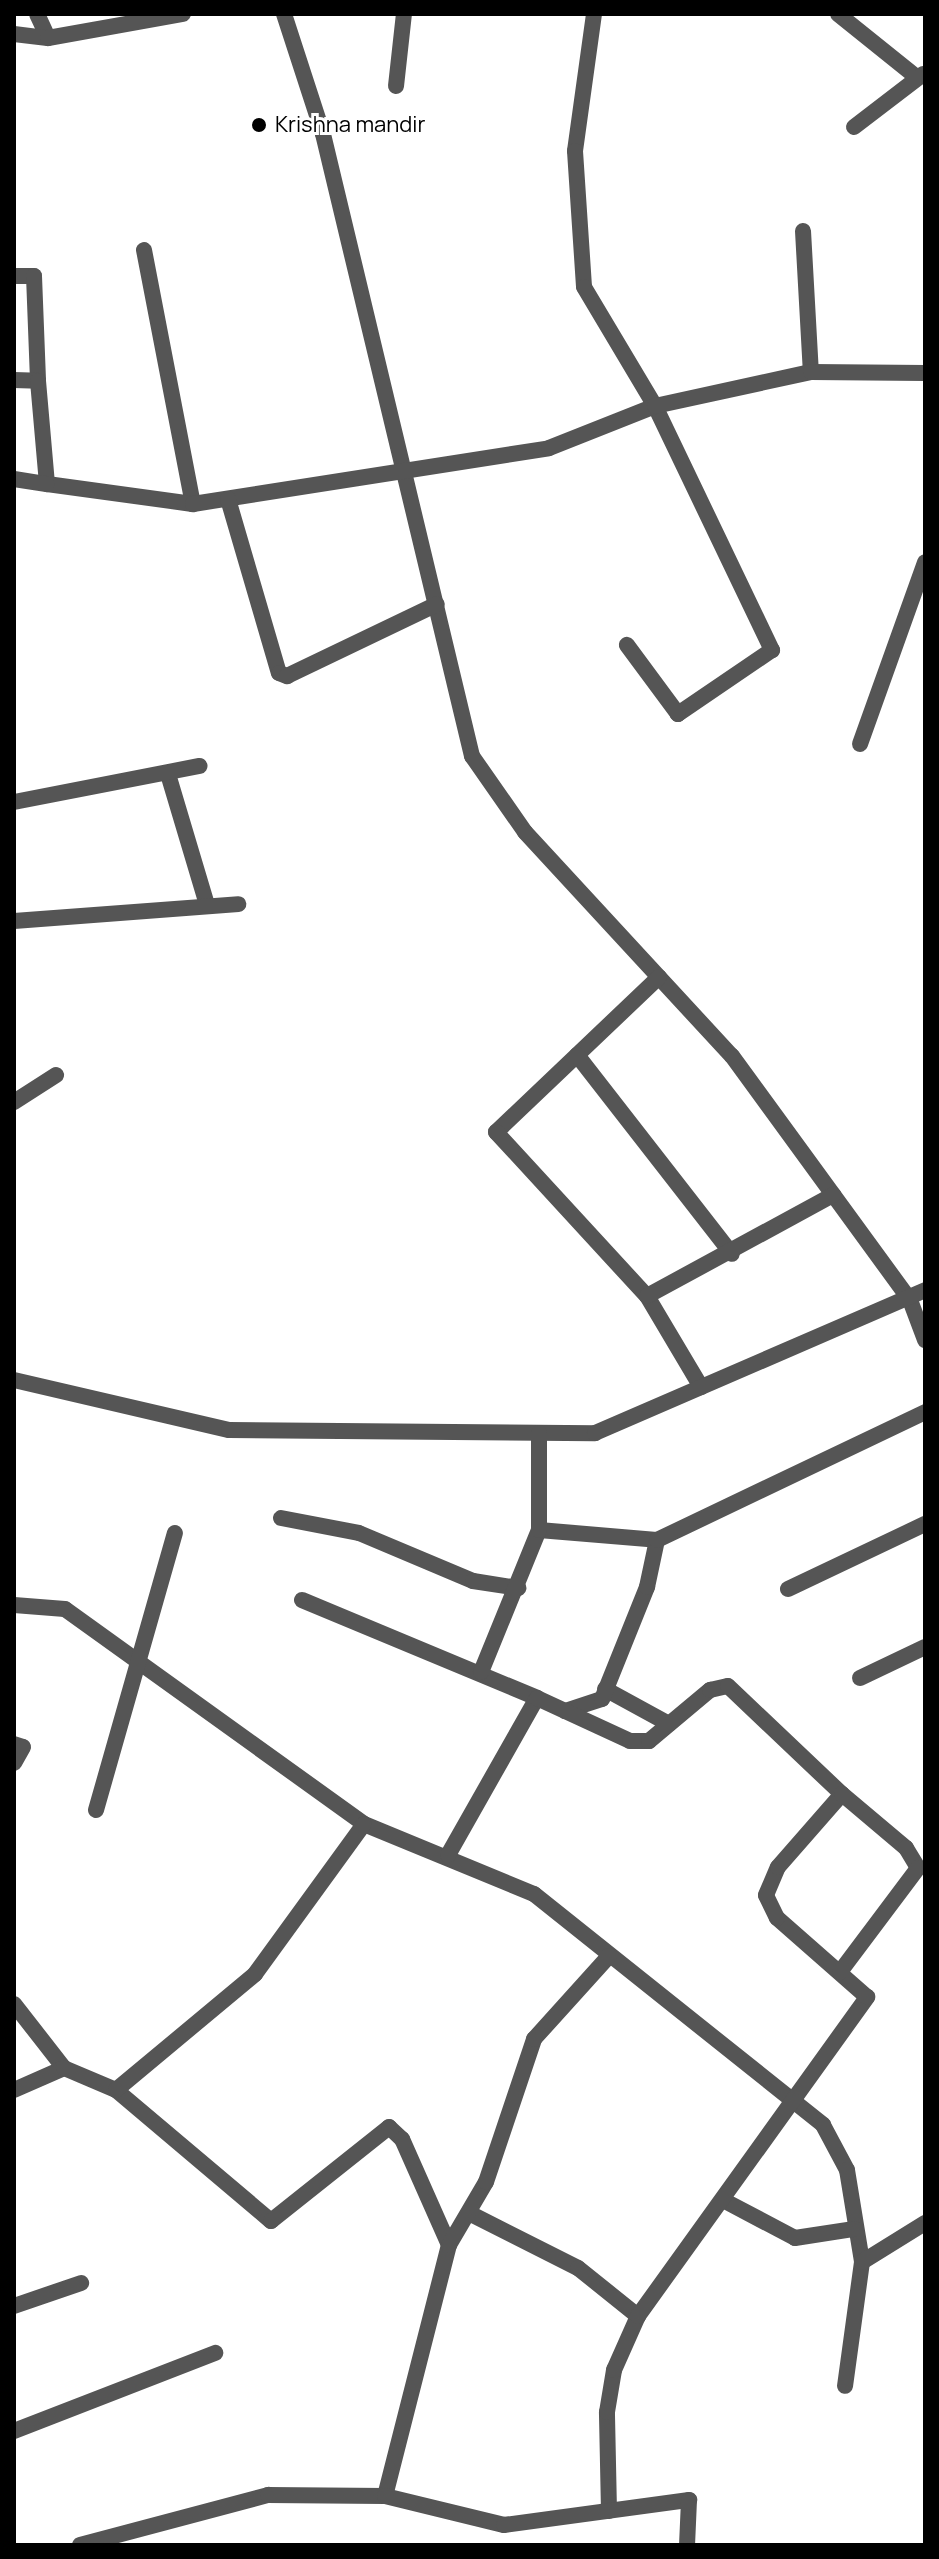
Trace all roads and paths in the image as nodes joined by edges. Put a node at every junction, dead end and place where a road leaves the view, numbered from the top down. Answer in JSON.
{"nodes":[{"id":1,"x":37,"y":14,"type":"edge"},
{"id":2,"x":183,"y":14,"type":"edge"},
{"id":3,"x":284,"y":14,"type":"edge"},
{"id":4,"x":404,"y":14,"type":"edge"},
{"id":5,"x":594,"y":14,"type":"edge"},
{"id":6,"x":838,"y":14,"type":"edge"},
{"id":7,"x":14,"y":34,"type":"edge"},
{"id":8,"x":48,"y":38,"type":"junction"},
{"id":9,"x":920,"y":75,"type":"edge"},
{"id":10,"x":396,"y":86,"type":"dead end"},
{"id":11,"x":854,"y":127,"type":"dead end"},
{"id":12,"x":803,"y":231,"type":"dead end"},
{"id":13,"x":144,"y":250,"type":"dead end"},
{"id":14,"x":14,"y":276,"type":"edge"},
{"id":15,"x":811,"y":372,"type":"junction"},
{"id":16,"x":925,"y":373,"type":"edge"},
{"id":17,"x":14,"y":380,"type":"edge"},
{"id":18,"x":38,"y":381,"type":"junction"},
{"id":19,"x":655,"y":406,"type":"junction"},
{"id":20,"x":408,"y":475,"type":"junction"},
{"id":21,"x":14,"y":479,"type":"edge"},
{"id":22,"x":47,"y":484,"type":"junction"},
{"id":23,"x":228,"y":499,"type":"junction"},
{"id":24,"x":193,"y":504,"type":"junction"},
{"id":25,"x":925,"y":562,"type":"edge"},
{"id":26,"x":918,"y":603,"type":"edge"},
{"id":27,"x":437,"y":604,"type":"junction"},
{"id":28,"x":627,"y":645,"type":"dead end"},
{"id":29,"x":860,"y":744,"type":"dead end"},
{"id":30,"x":200,"y":766,"type":"dead end"},
{"id":31,"x":168,"y":774,"type":"junction"},
{"id":32,"x":14,"y":802,"type":"edge"},
{"id":33,"x":238,"y":904,"type":"dead end"},
{"id":34,"x":207,"y":905,"type":"junction"},
{"id":35,"x":14,"y":921,"type":"edge"},
{"id":36,"x":659,"y":977,"type":"junction"},
{"id":37,"x":577,"y":1055,"type":"junction"},
{"id":38,"x":56,"y":1075,"type":"dead end"},
{"id":39,"x":14,"y":1102,"type":"edge"},
{"id":40,"x":833,"y":1195,"type":"junction"},
{"id":41,"x":732,"y":1254,"type":"junction"},
{"id":42,"x":925,"y":1290,"type":"edge"},
{"id":43,"x":647,"y":1296,"type":"junction"},
{"id":44,"x":910,"y":1300,"type":"junction"},
{"id":45,"x":925,"y":1340,"type":"edge"},
{"id":46,"x":14,"y":1380,"type":"edge"},
{"id":47,"x":701,"y":1387,"type":"junction"},
{"id":48,"x":925,"y":1412,"type":"edge"},
{"id":49,"x":539,"y":1433,"type":"junction"},
{"id":50,"x":281,"y":1518,"type":"dead end"},
{"id":51,"x":925,"y":1524,"type":"edge"},
{"id":52,"x":539,"y":1530,"type":"junction"},
{"id":53,"x":175,"y":1533,"type":"dead end"},
{"id":54,"x":657,"y":1540,"type":"junction"},
{"id":55,"x":518,"y":1588,"type":"junction"},
{"id":56,"x":788,"y":1589,"type":"dead end"},
{"id":57,"x":302,"y":1600,"type":"dead end"},
{"id":58,"x":14,"y":1605,"type":"edge"},
{"id":59,"x":925,"y":1647,"type":"edge"},
{"id":60,"x":140,"y":1663,"type":"junction"},
{"id":61,"x":481,"y":1672,"type":"junction"},
{"id":62,"x":860,"y":1678,"type":"dead end"},
{"id":63,"x":605,"y":1689,"type":"junction"},
{"id":64,"x":537,"y":1698,"type":"junction"},
{"id":65,"x":565,"y":1711,"type":"junction"},
{"id":66,"x":669,"y":1724,"type":"junction"},
{"id":67,"x":14,"y":1744,"type":"edge"},
{"id":68,"x":14,"y":1763,"type":"edge"},
{"id":69,"x":842,"y":1794,"type":"junction"},
{"id":70,"x":96,"y":1810,"type":"dead end"},
{"id":71,"x":364,"y":1824,"type":"junction"},
{"id":72,"x":448,"y":1855,"type":"junction"},
{"id":73,"x":609,"y":1956,"type":"junction"},
{"id":74,"x":840,"y":1972,"type":"junction"},
{"id":75,"x":14,"y":2004,"type":"edge"},
{"id":76,"x":64,"y":2068,"type":"junction"},
{"id":77,"x":14,"y":2090,"type":"edge"},
{"id":78,"x":116,"y":2090,"type":"junction"},
{"id":79,"x":786,"y":2103,"type":"junction"},
{"id":80,"x":723,"y":2200,"type":"junction"},
{"id":81,"x":469,"y":2213,"type":"junction"},
{"id":82,"x":925,"y":2223,"type":"edge"},
{"id":83,"x":854,"y":2229,"type":"junction"},
{"id":84,"x":449,"y":2245,"type":"junction"},
{"id":85,"x":862,"y":2262,"type":"junction"},
{"id":86,"x":81,"y":2283,"type":"dead end"},
{"id":87,"x":14,"y":2306,"type":"edge"},
{"id":88,"x":638,"y":2316,"type":"junction"},
{"id":89,"x":215,"y":2353,"type":"dead end"},
{"id":90,"x":845,"y":2386,"type":"dead end"},
{"id":91,"x":14,"y":2431,"type":"edge"},
{"id":92,"x":385,"y":2496,"type":"junction"},
{"id":93,"x":609,"y":2511,"type":"junction"},
{"id":94,"x":80,"y":2545,"type":"edge"},
{"id":95,"x":687,"y":2545,"type":"edge"}],
"edges":[{"from":1,"to":8,"type":"street"},
{"from":2,"to":8,"type":"street"},
{"from":3,"to":20,"type":"street"},
{"from":4,"to":10,"type":"street"},
{"from":5,"to":19,"type":"street"},
{"from":6,"to":9,"type":"street"},
{"from":7,"to":8,"type":"street"},
{"from":9,"to":11,"type":"street"},
{"from":12,"to":15,"type":"street"},
{"from":13,"to":24,"type":"street"},
{"from":14,"to":18,"type":"street"},
{"from":15,"to":16,"type":"street"},
{"from":15,"to":19,"type":"street"},
{"from":17,"to":18,"type":"street"},
{"from":18,"to":22,"type":"street"},
{"from":19,"to":20,"type":"street"},
{"from":19,"to":28,"type":"street"},
{"from":20,"to":23,"type":"street"},
{"from":20,"to":27,"type":"street"},
{"from":21,"to":22,"type":"street"},
{"from":22,"to":24,"type":"street"},
{"from":23,"to":24,"type":"street"},
{"from":23,"to":27,"type":"street"},
{"from":25,"to":26,"type":"street"},
{"from":26,"to":29,"type":"street"},
{"from":27,"to":36,"type":"street"},
{"from":30,"to":31,"type":"street"},
{"from":31,"to":32,"type":"street"},
{"from":31,"to":34,"type":"street"},
{"from":33,"to":34,"type":"street"},
{"from":34,"to":35,"type":"street"},
{"from":36,"to":37,"type":"street"},
{"from":36,"to":40,"type":"street"},
{"from":37,"to":41,"type":"street"},
{"from":37,"to":43,"type":"street"},
{"from":38,"to":39,"type":"street"},
{"from":40,"to":41,"type":"street"},
{"from":40,"to":44,"type":"street"},
{"from":41,"to":43,"type":"street"},
{"from":42,"to":44,"type":"street"},
{"from":43,"to":47,"type":"street"},
{"from":44,"to":45,"type":"street"},
{"from":44,"to":47,"type":"street"},
{"from":46,"to":49,"type":"street"},
{"from":47,"to":49,"type":"street"},
{"from":48,"to":54,"type":"street"},
{"from":49,"to":52,"type":"street"},
{"from":50,"to":55,"type":"street"},
{"from":51,"to":56,"type":"street"},
{"from":52,"to":54,"type":"street"},
{"from":52,"to":55,"type":"street"},
{"from":53,"to":60,"type":"street"},
{"from":54,"to":63,"type":"street"},
{"from":55,"to":61,"type":"street"},
{"from":57,"to":61,"type":"street"},
{"from":58,"to":60,"type":"street"},
{"from":59,"to":62,"type":"street"},
{"from":60,"to":70,"type":"street"},
{"from":60,"to":71,"type":"street"},
{"from":61,"to":64,"type":"street"},
{"from":63,"to":65,"type":"street"},
{"from":63,"to":66,"type":"street"},
{"from":64,"to":65,"type":"street"},
{"from":64,"to":72,"type":"street"},
{"from":65,"to":66,"type":"street"},
{"from":66,"to":69,"type":"street"},
{"from":67,"to":68,"type":"street"},
{"from":69,"to":74,"type":"street"},
{"from":69,"to":74,"type":"street"},
{"from":71,"to":72,"type":"street"},
{"from":71,"to":78,"type":"street"},
{"from":72,"to":73,"type":"street"},
{"from":73,"to":79,"type":"street"},
{"from":73,"to":81,"type":"street"},
{"from":74,"to":79,"type":"street"},
{"from":75,"to":76,"type":"street"},
{"from":76,"to":77,"type":"street"},
{"from":76,"to":78,"type":"street"},
{"from":78,"to":84,"type":"street"},
{"from":79,"to":80,"type":"street"},
{"from":79,"to":83,"type":"street"},
{"from":80,"to":83,"type":"street"},
{"from":80,"to":88,"type":"street"},
{"from":81,"to":84,"type":"street"},
{"from":81,"to":88,"type":"street"},
{"from":82,"to":85,"type":"street"},
{"from":83,"to":85,"type":"street"},
{"from":84,"to":92,"type":"street"},
{"from":85,"to":90,"type":"street"},
{"from":86,"to":87,"type":"street"},
{"from":88,"to":93,"type":"street"},
{"from":89,"to":91,"type":"street"},
{"from":92,"to":93,"type":"street"},
{"from":92,"to":94,"type":"street"},
{"from":93,"to":95,"type":"street"}]}
